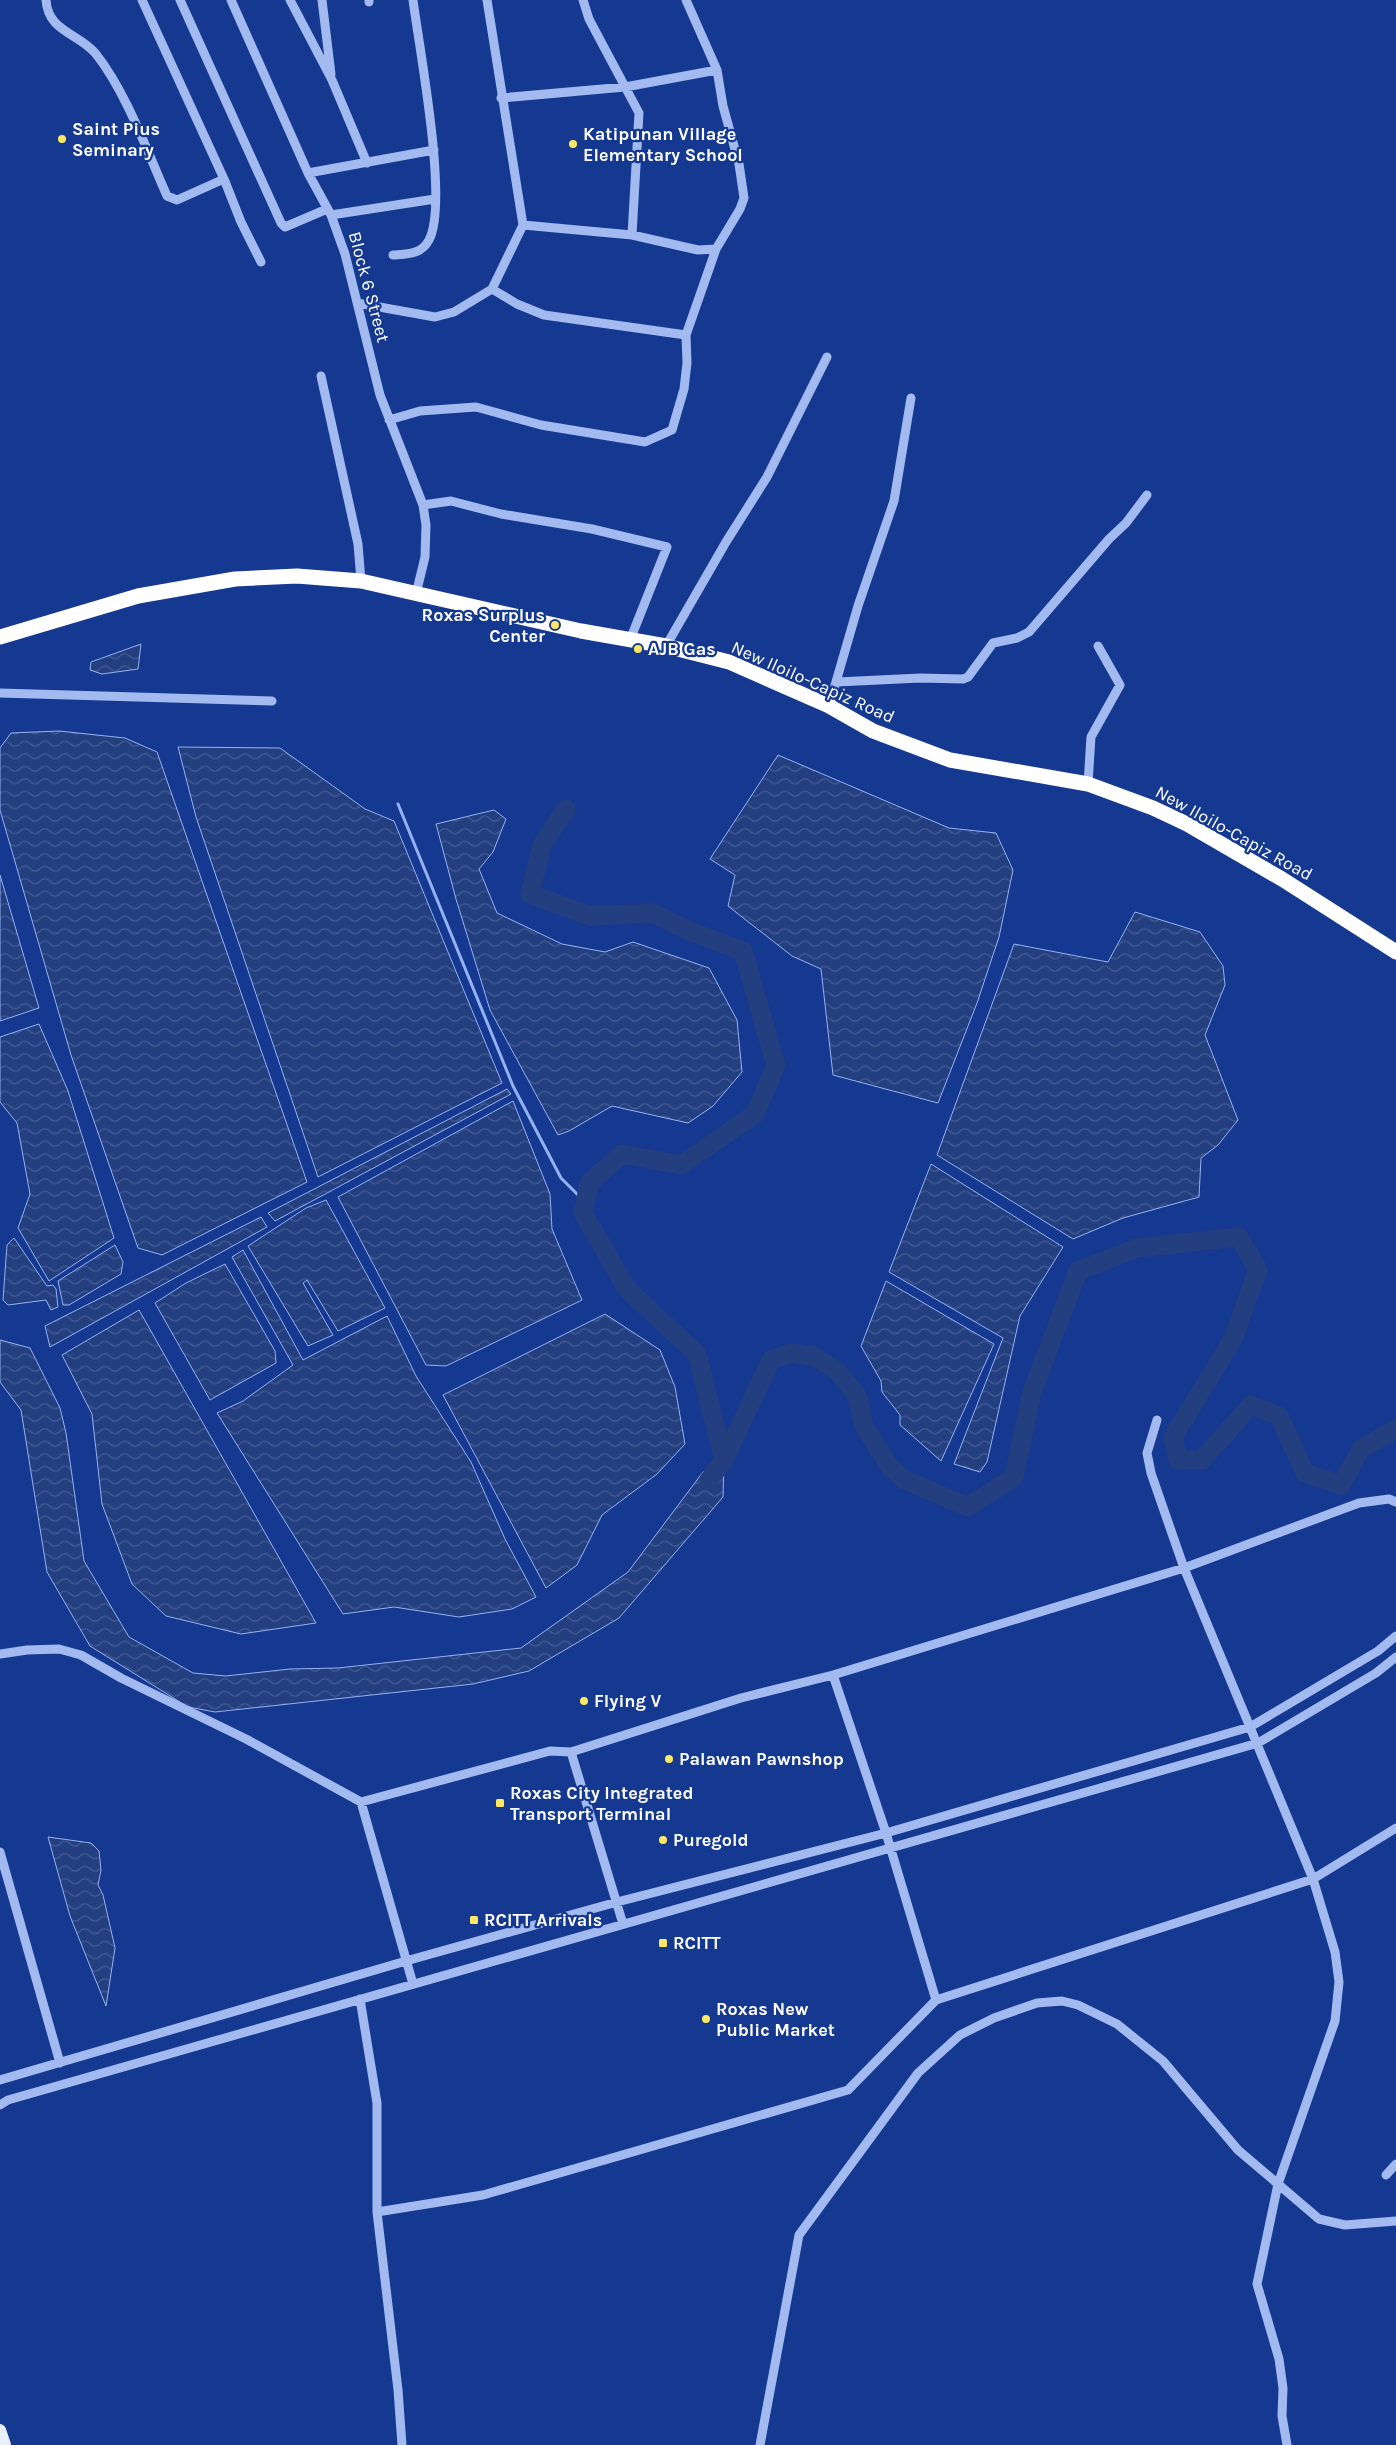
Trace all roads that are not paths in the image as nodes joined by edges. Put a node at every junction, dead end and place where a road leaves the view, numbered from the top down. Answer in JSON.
{"nodes":[{"id":1,"x":46,"y":0,"type":"edge"},
{"id":2,"x":142,"y":0,"type":"edge"},
{"id":3,"x":180,"y":0,"type":"edge"},
{"id":4,"x":231,"y":0,"type":"edge"},
{"id":5,"x":290,"y":0,"type":"edge"},
{"id":6,"x":322,"y":0,"type":"edge"},
{"id":7,"x":413,"y":0,"type":"edge"},
{"id":8,"x":487,"y":0,"type":"edge"},
{"id":9,"x":583,"y":0,"type":"edge"},
{"id":10,"x":686,"y":0,"type":"edge"},
{"id":11,"x":717,"y":70,"type":"junction"},
{"id":12,"x":332,"y":80,"type":"junction"},
{"id":13,"x":626,"y":87,"type":"junction"},
{"id":14,"x":501,"y":98,"type":"junction"},
{"id":15,"x":434,"y":150,"type":"junction"},
{"id":16,"x":367,"y":162,"type":"junction"},
{"id":17,"x":308,"y":173,"type":"junction"},
{"id":18,"x":224,"y":179,"type":"junction"},
{"id":19,"x":435,"y":199,"type":"junction"},
{"id":20,"x":329,"y":212,"type":"junction"},
{"id":21,"x":523,"y":226,"type":"junction"},
{"id":22,"x":632,"y":235,"type":"junction"},
{"id":23,"x":716,"y":249,"type":"junction"},
{"id":24,"x":393,"y":255,"type":"dead end"},
{"id":25,"x":261,"y":262,"type":"dead end"},
{"id":26,"x":492,"y":289,"type":"junction"},
{"id":27,"x":357,"y":303,"type":"junction"},
{"id":28,"x":686,"y":335,"type":"junction"},
{"id":29,"x":827,"y":357,"type":"dead end"},
{"id":30,"x":321,"y":376,"type":"dead end"},
{"id":31,"x":911,"y":398,"type":"dead end"},
{"id":32,"x":389,"y":420,"type":"junction"},
{"id":33,"x":1147,"y":495,"type":"dead end"},
{"id":34,"x":423,"y":505,"type":"junction"},
{"id":35,"x":361,"y":581,"type":"junction"},
{"id":36,"x":416,"y":594,"type":"junction"},
{"id":37,"x":0,"y":637,"type":"edge"},
{"id":38,"x":630,"y":640,"type":"junction"},
{"id":39,"x":666,"y":646,"type":"junction"},
{"id":40,"x":1098,"y":646,"type":"dead end"},
{"id":41,"x":837,"y":682,"type":"junction"},
{"id":42,"x":0,"y":693,"type":"edge"},
{"id":43,"x":272,"y":701,"type":"dead end"},
{"id":44,"x":829,"y":706,"type":"junction"},
{"id":45,"x":1088,"y":784,"type":"junction"},
{"id":46,"x":1396,"y":952,"type":"edge"},
{"id":47,"x":1157,"y":1420,"type":"dead end"},
{"id":48,"x":1396,"y":1502,"type":"edge"},
{"id":49,"x":1184,"y":1568,"type":"junction"},
{"id":50,"x":1396,"y":1636,"type":"edge"},
{"id":51,"x":0,"y":1654,"type":"edge"},
{"id":52,"x":1396,"y":1657,"type":"edge"},
{"id":53,"x":833,"y":1675,"type":"junction"},
{"id":54,"x":1250,"y":1727,"type":"junction"},
{"id":55,"x":1258,"y":1743,"type":"junction"},
{"id":56,"x":571,"y":1752,"type":"junction"},
{"id":57,"x":361,"y":1802,"type":"junction"},
{"id":58,"x":1396,"y":1828,"type":"edge"},
{"id":59,"x":886,"y":1833,"type":"junction"},
{"id":60,"x":890,"y":1848,"type":"junction"},
{"id":61,"x":0,"y":1852,"type":"edge"},
{"id":62,"x":1313,"y":1879,"type":"junction"},
{"id":63,"x":617,"y":1902,"type":"junction"},
{"id":64,"x":623,"y":1924,"type":"junction"},
{"id":65,"x":406,"y":1961,"type":"junction"},
{"id":66,"x":413,"y":1984,"type":"junction"},
{"id":67,"x":360,"y":1999,"type":"junction"},
{"id":68,"x":936,"y":2000,"type":"junction"},
{"id":69,"x":60,"y":2064,"type":"junction"},
{"id":70,"x":0,"y":2080,"type":"edge"},
{"id":71,"x":0,"y":2104,"type":"edge"},
{"id":72,"x":1396,"y":2164,"type":"edge"},
{"id":73,"x":1386,"y":2175,"type":"dead end"},
{"id":74,"x":1278,"y":2184,"type":"junction"},
{"id":75,"x":377,"y":2212,"type":"junction"},
{"id":76,"x":1396,"y":2221,"type":"edge"},
{"id":77,"x":0,"y":2430,"type":"edge"},
{"id":78,"x":5,"y":2445,"type":"edge"},
{"id":79,"x":402,"y":2445,"type":"edge"},
{"id":80,"x":760,"y":2445,"type":"edge"},
{"id":81,"x":1287,"y":2445,"type":"edge"}],
"edges":[{"from":1,"to":18,"type":"street"},
{"from":2,"to":18,"type":"street"},
{"from":3,"to":20,"type":"street"},
{"from":4,"to":17,"type":"street","name":"Block 6 Street"},
{"from":5,"to":12,"type":"street"},
{"from":6,"to":12,"type":"street"},
{"from":7,"to":15,"type":"street"},
{"from":8,"to":14,"type":"street"},
{"from":9,"to":13,"type":"street"},
{"from":10,"to":11,"type":"street"},
{"from":11,"to":13,"type":"street"},
{"from":11,"to":23,"type":"street"},
{"from":12,"to":16,"type":"street"},
{"from":13,"to":14,"type":"street"},
{"from":13,"to":22,"type":"street"},
{"from":14,"to":21,"type":"street"},
{"from":15,"to":16,"type":"street"},
{"from":15,"to":19,"type":"street"},
{"from":16,"to":17,"type":"street"},
{"from":17,"to":20,"type":"street","name":"Block 6 Street"},
{"from":18,"to":25,"type":"street"},
{"from":19,"to":20,"type":"street"},
{"from":19,"to":24,"type":"street"},
{"from":20,"to":27,"type":"street","name":"Block 6 Street"},
{"from":21,"to":22,"type":"street"},
{"from":21,"to":26,"type":"street"},
{"from":22,"to":23,"type":"street"},
{"from":23,"to":28,"type":"street"},
{"from":26,"to":27,"type":"street"},
{"from":26,"to":28,"type":"street"},
{"from":27,"to":32,"type":"street","name":"Block 6 Street"},
{"from":28,"to":32,"type":"street"},
{"from":29,"to":39,"type":"street"},
{"from":30,"to":35,"type":"street"},
{"from":31,"to":41,"type":"street"},
{"from":32,"to":34,"type":"street","name":"Block 6 Street"},
{"from":33,"to":41,"type":"street"},
{"from":34,"to":36,"type":"street","name":"Block 6 Street"},
{"from":34,"to":38,"type":"street"},
{"from":35,"to":36,"type":"highway","name":"New Iloilo-Capiz Road"},
{"from":35,"to":37,"type":"highway","name":"New Iloilo-Capiz Road"},
{"from":36,"to":38,"type":"highway","name":"New Iloilo-Capiz Road"},
{"from":38,"to":39,"type":"highway","name":"New Iloilo-Capiz Road"},
{"from":39,"to":44,"type":"highway","name":"New Iloilo-Capiz Road"},
{"from":40,"to":45,"type":"street"},
{"from":41,"to":44,"type":"street"},
{"from":42,"to":43,"type":"street"},
{"from":44,"to":45,"type":"highway","name":"New Iloilo-Capiz Road"},
{"from":45,"to":46,"type":"highway","name":"New Iloilo-Capiz Road"},
{"from":47,"to":49,"type":"street"},
{"from":48,"to":49,"type":"street"},
{"from":49,"to":53,"type":"street"},
{"from":49,"to":54,"type":"street"},
{"from":50,"to":54,"type":"street"},
{"from":51,"to":57,"type":"street"},
{"from":52,"to":55,"type":"street"},
{"from":53,"to":56,"type":"street"},
{"from":53,"to":59,"type":"street"},
{"from":54,"to":55,"type":"street"},
{"from":54,"to":59,"type":"street"},
{"from":55,"to":60,"type":"street"},
{"from":55,"to":62,"type":"street"},
{"from":56,"to":57,"type":"street"},
{"from":56,"to":63,"type":"street"},
{"from":57,"to":65,"type":"street"},
{"from":58,"to":62,"type":"street"},
{"from":59,"to":60,"type":"street"},
{"from":59,"to":63,"type":"street"},
{"from":60,"to":64,"type":"street"},
{"from":60,"to":68,"type":"street"},
{"from":61,"to":69,"type":"street"},
{"from":62,"to":68,"type":"street"},
{"from":62,"to":74,"type":"street"},
{"from":63,"to":64,"type":"street"},
{"from":63,"to":65,"type":"street"},
{"from":64,"to":66,"type":"street"},
{"from":65,"to":66,"type":"street"},
{"from":65,"to":69,"type":"street"},
{"from":66,"to":67,"type":"street"},
{"from":67,"to":71,"type":"street"},
{"from":67,"to":75,"type":"street"},
{"from":68,"to":75,"type":"street"},
{"from":69,"to":70,"type":"street"},
{"from":72,"to":73,"type":"street"},
{"from":74,"to":76,"type":"street"},
{"from":74,"to":80,"type":"street"},
{"from":74,"to":81,"type":"street"},
{"from":75,"to":79,"type":"street"},
{"from":77,"to":78,"type":"main road"}]}
